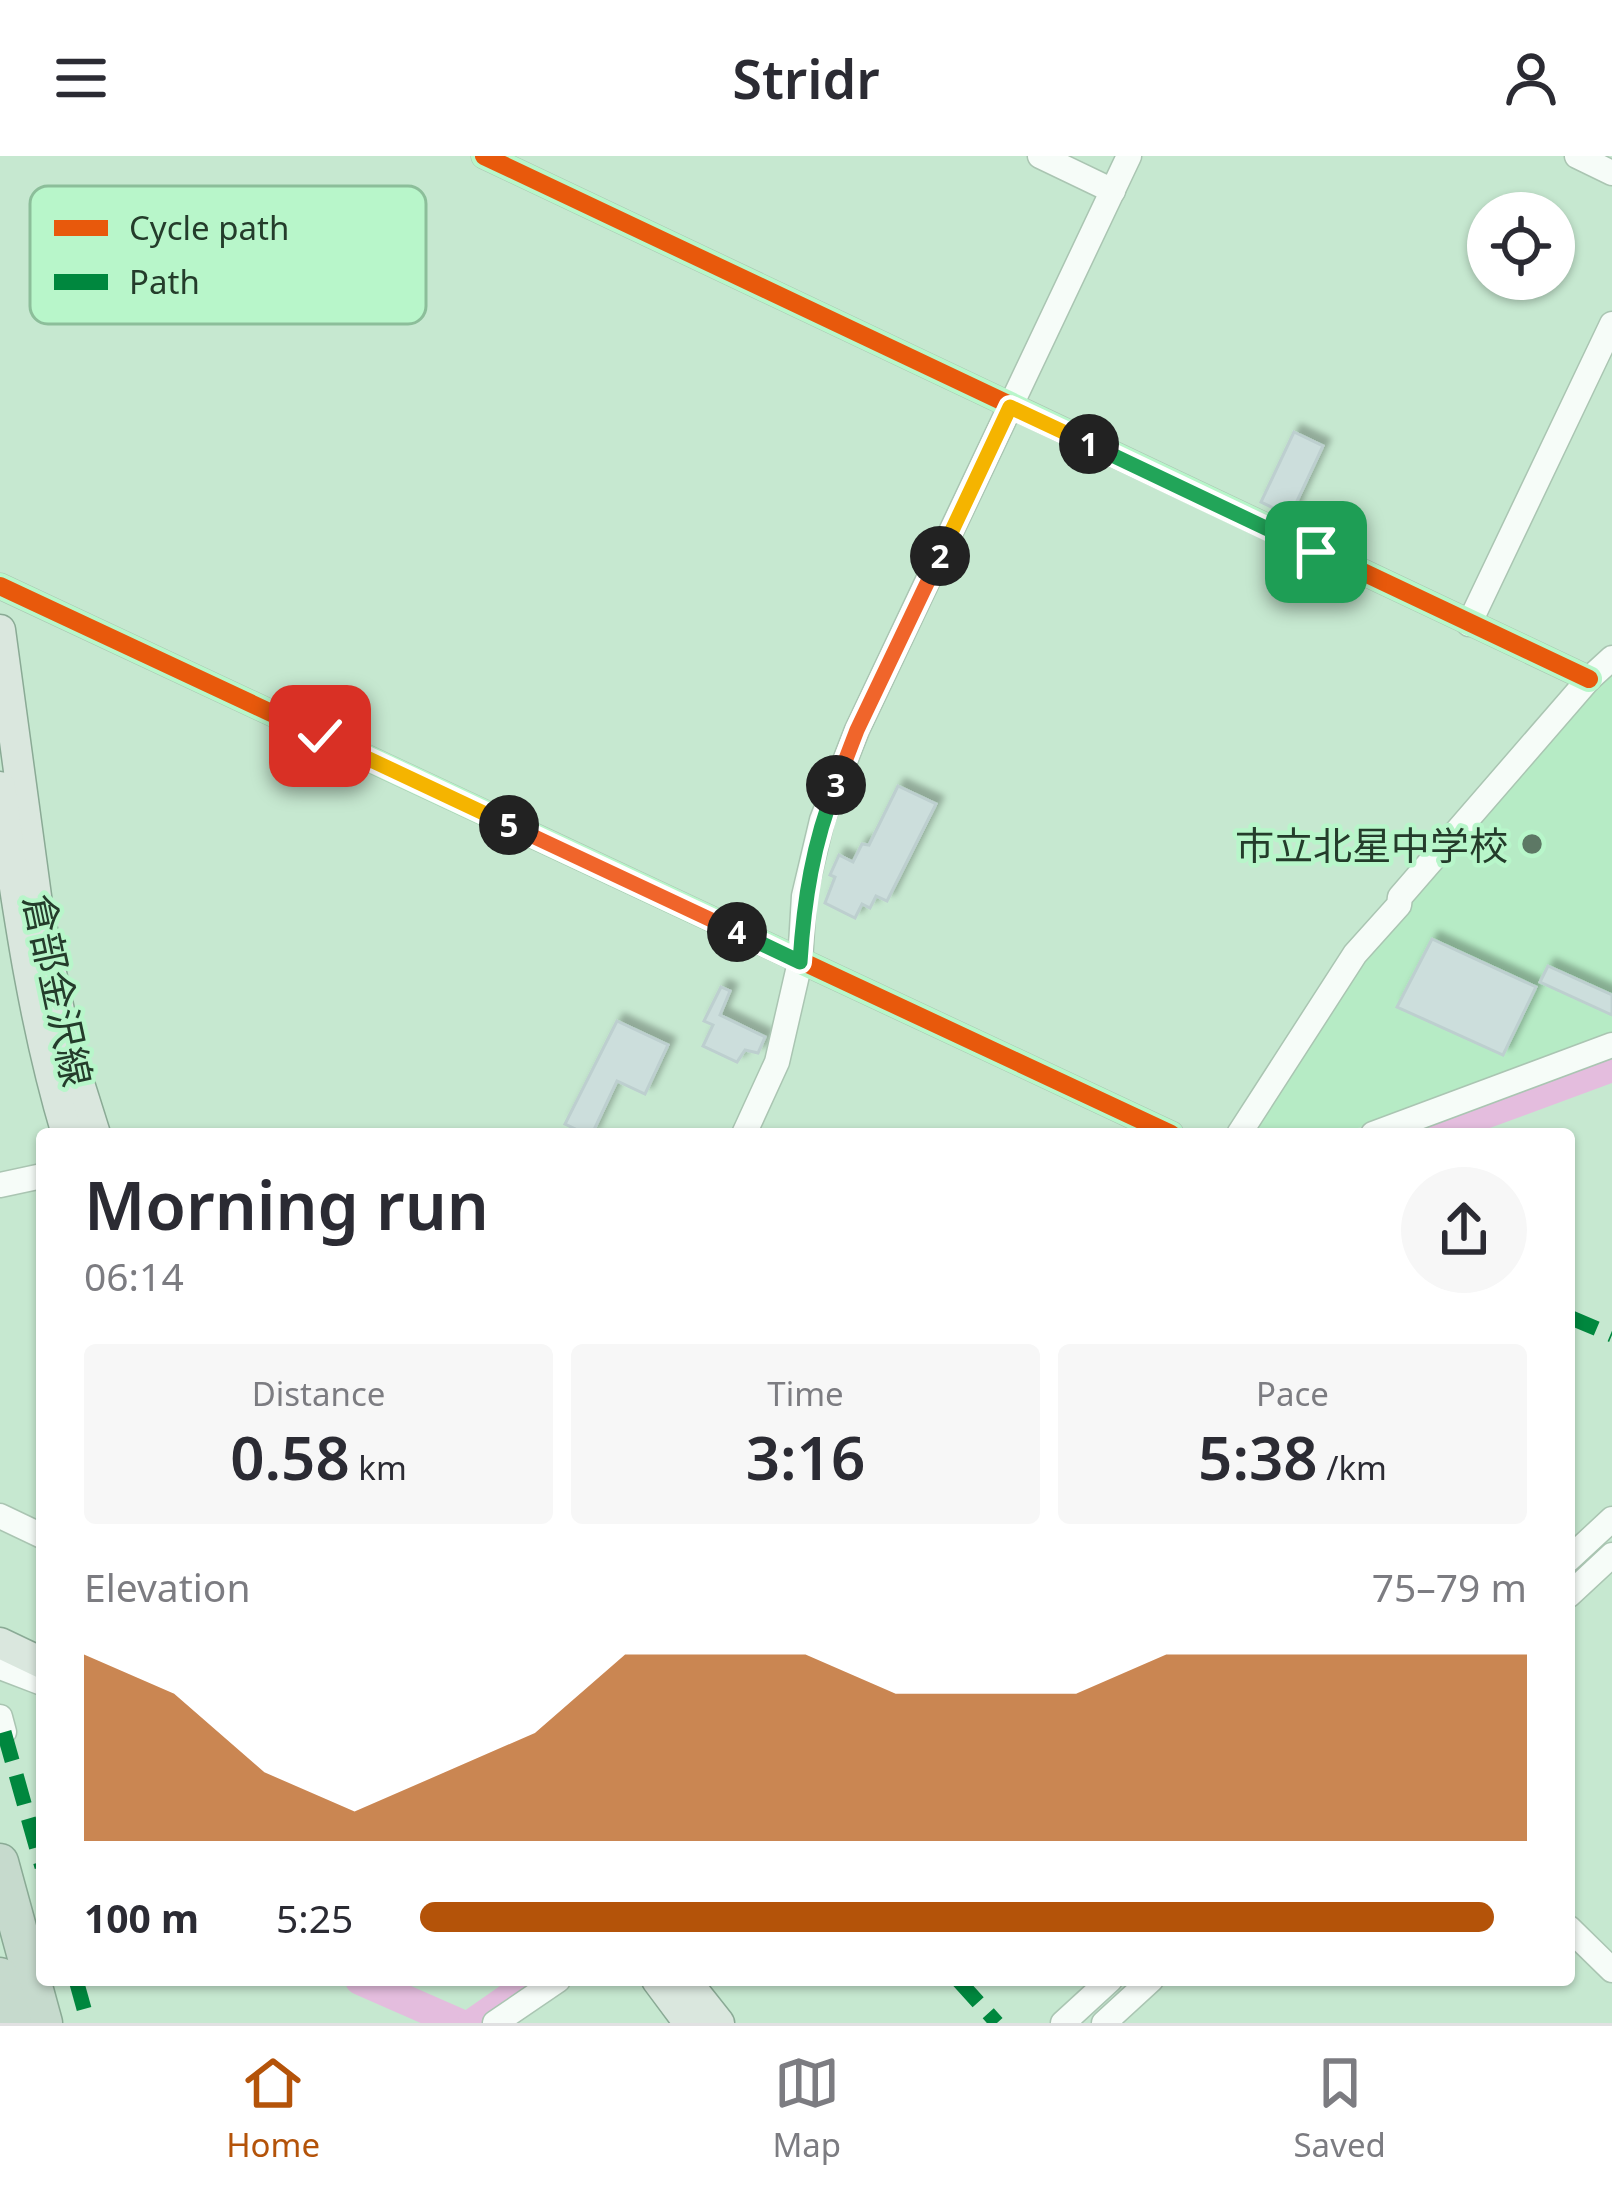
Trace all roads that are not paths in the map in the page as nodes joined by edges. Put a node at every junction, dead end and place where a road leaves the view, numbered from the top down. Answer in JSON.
{"nodes":[{"id":1,"x":484,"y":156,"type":"edge"},
{"id":2,"x":1040,"y":156,"type":"edge"},
{"id":3,"x":1129,"y":156,"type":"edge"},
{"id":4,"x":1577,"y":156,"type":"edge"},
{"id":5,"x":1612,"y":173,"type":"edge"},
{"id":6,"x":1113,"y":191,"type":"junction"},
{"id":7,"x":1612,"y":324,"type":"edge"},
{"id":8,"x":1010,"y":407,"type":"junction"},
{"id":9,"x":0,"y":586,"type":"edge"},
{"id":10,"x":1469,"y":624,"type":"junction"},
{"id":11,"x":0,"y":630,"type":"edge"},
{"id":12,"x":1612,"y":658,"type":"edge"},
{"id":13,"x":1589,"y":679,"type":"junction"},
{"id":14,"x":0,"y":787,"type":"edge"},
{"id":15,"x":800,"y":962,"type":"junction"},
{"id":16,"x":1612,"y":1045,"type":"edge"},
{"id":17,"x":65,"y":1128,"type":"edge"},
{"id":18,"x":93,"y":1128,"type":"edge"},
{"id":19,"x":747,"y":1128,"type":"edge"},
{"id":20,"x":1158,"y":1128,"type":"edge"},
{"id":21,"x":1243,"y":1128,"type":"edge"},
{"id":22,"x":1389,"y":1128,"type":"edge"},
{"id":23,"x":36,"y":1177,"type":"edge"},
{"id":24,"x":0,"y":1185,"type":"edge"},
{"id":25,"x":0,"y":1516,"type":"edge"},
{"id":26,"x":1612,"y":1520,"type":"edge"},
{"id":27,"x":36,"y":1533,"type":"edge"},
{"id":28,"x":1575,"y":1554,"type":"edge"},
{"id":29,"x":1612,"y":1555,"type":"edge"},
{"id":30,"x":1575,"y":1589,"type":"edge"},
{"id":31,"x":0,"y":1627,"type":"edge"},
{"id":32,"x":0,"y":1643,"type":"edge"},
{"id":33,"x":36,"y":1644,"type":"edge"},
{"id":34,"x":36,"y":1660,"type":"edge"},
{"id":35,"x":0,"y":1667,"type":"edge"},
{"id":36,"x":36,"y":1681,"type":"edge"},
{"id":37,"x":0,"y":1717,"type":"edge"},
{"id":38,"x":0,"y":1734,"type":"edge"},
{"id":39,"x":0,"y":1862,"type":"edge"},
{"id":40,"x":1575,"y":1934,"type":"edge"},
{"id":41,"x":1612,"y":1970,"type":"edge"},
{"id":42,"x":0,"y":1976,"type":"edge"},
{"id":43,"x":549,"y":1986,"type":"edge"},
{"id":44,"x":661,"y":1986,"type":"edge"},
{"id":45,"x":690,"y":1986,"type":"edge"},
{"id":46,"x":1104,"y":1986,"type":"edge"},
{"id":47,"x":1144,"y":1986,"type":"edge"},
{"id":48,"x":13,"y":2023,"type":"edge"},
{"id":49,"x":44,"y":2023,"type":"edge"},
{"id":50,"x":495,"y":2023,"type":"edge"},
{"id":51,"x":689,"y":2023,"type":"edge"},
{"id":52,"x":718,"y":2023,"type":"edge"},
{"id":53,"x":1064,"y":2023,"type":"edge"},
{"id":54,"x":1104,"y":2023,"type":"edge"}],
"edges":[{"from":1,"to":8,"type":"street"},
{"from":2,"to":6,"type":"street"},
{"from":3,"to":6,"type":"street"},
{"from":4,"to":5,"type":"street"},
{"from":6,"to":8,"type":"street"},
{"from":7,"to":10,"type":"street"},
{"from":8,"to":10,"type":"street"},
{"from":8,"to":15,"type":"street"},
{"from":9,"to":15,"type":"street"},
{"from":10,"to":13,"type":"street"},
{"from":11,"to":18,"type":"main road","name":"倉部金沢線"},
{"from":12,"to":13,"type":"street"},
{"from":13,"to":21,"type":"street"},
{"from":14,"to":17,"type":"main road","name":"倉部金沢線"},
{"from":15,"to":19,"type":"street"},
{"from":15,"to":20,"type":"street"},
{"from":16,"to":22,"type":"street"},
{"from":23,"to":24,"type":"street"},
{"from":25,"to":27,"type":"street"},
{"from":26,"to":28,"type":"street"},
{"from":29,"to":30,"type":"street"},
{"from":31,"to":33,"type":"street"},
{"from":32,"to":34,"type":"main road"},
{"from":35,"to":36,"type":"street"},
{"from":37,"to":38,"type":"street"},
{"from":39,"to":49,"type":"highway"},
{"from":40,"to":41,"type":"street"},
{"from":42,"to":48,"type":"highway"},
{"from":43,"to":50,"type":"street"},
{"from":44,"to":51,"type":"main road"},
{"from":45,"to":52,"type":"main road"},
{"from":46,"to":53,"type":"street"},
{"from":47,"to":54,"type":"street"}]}
